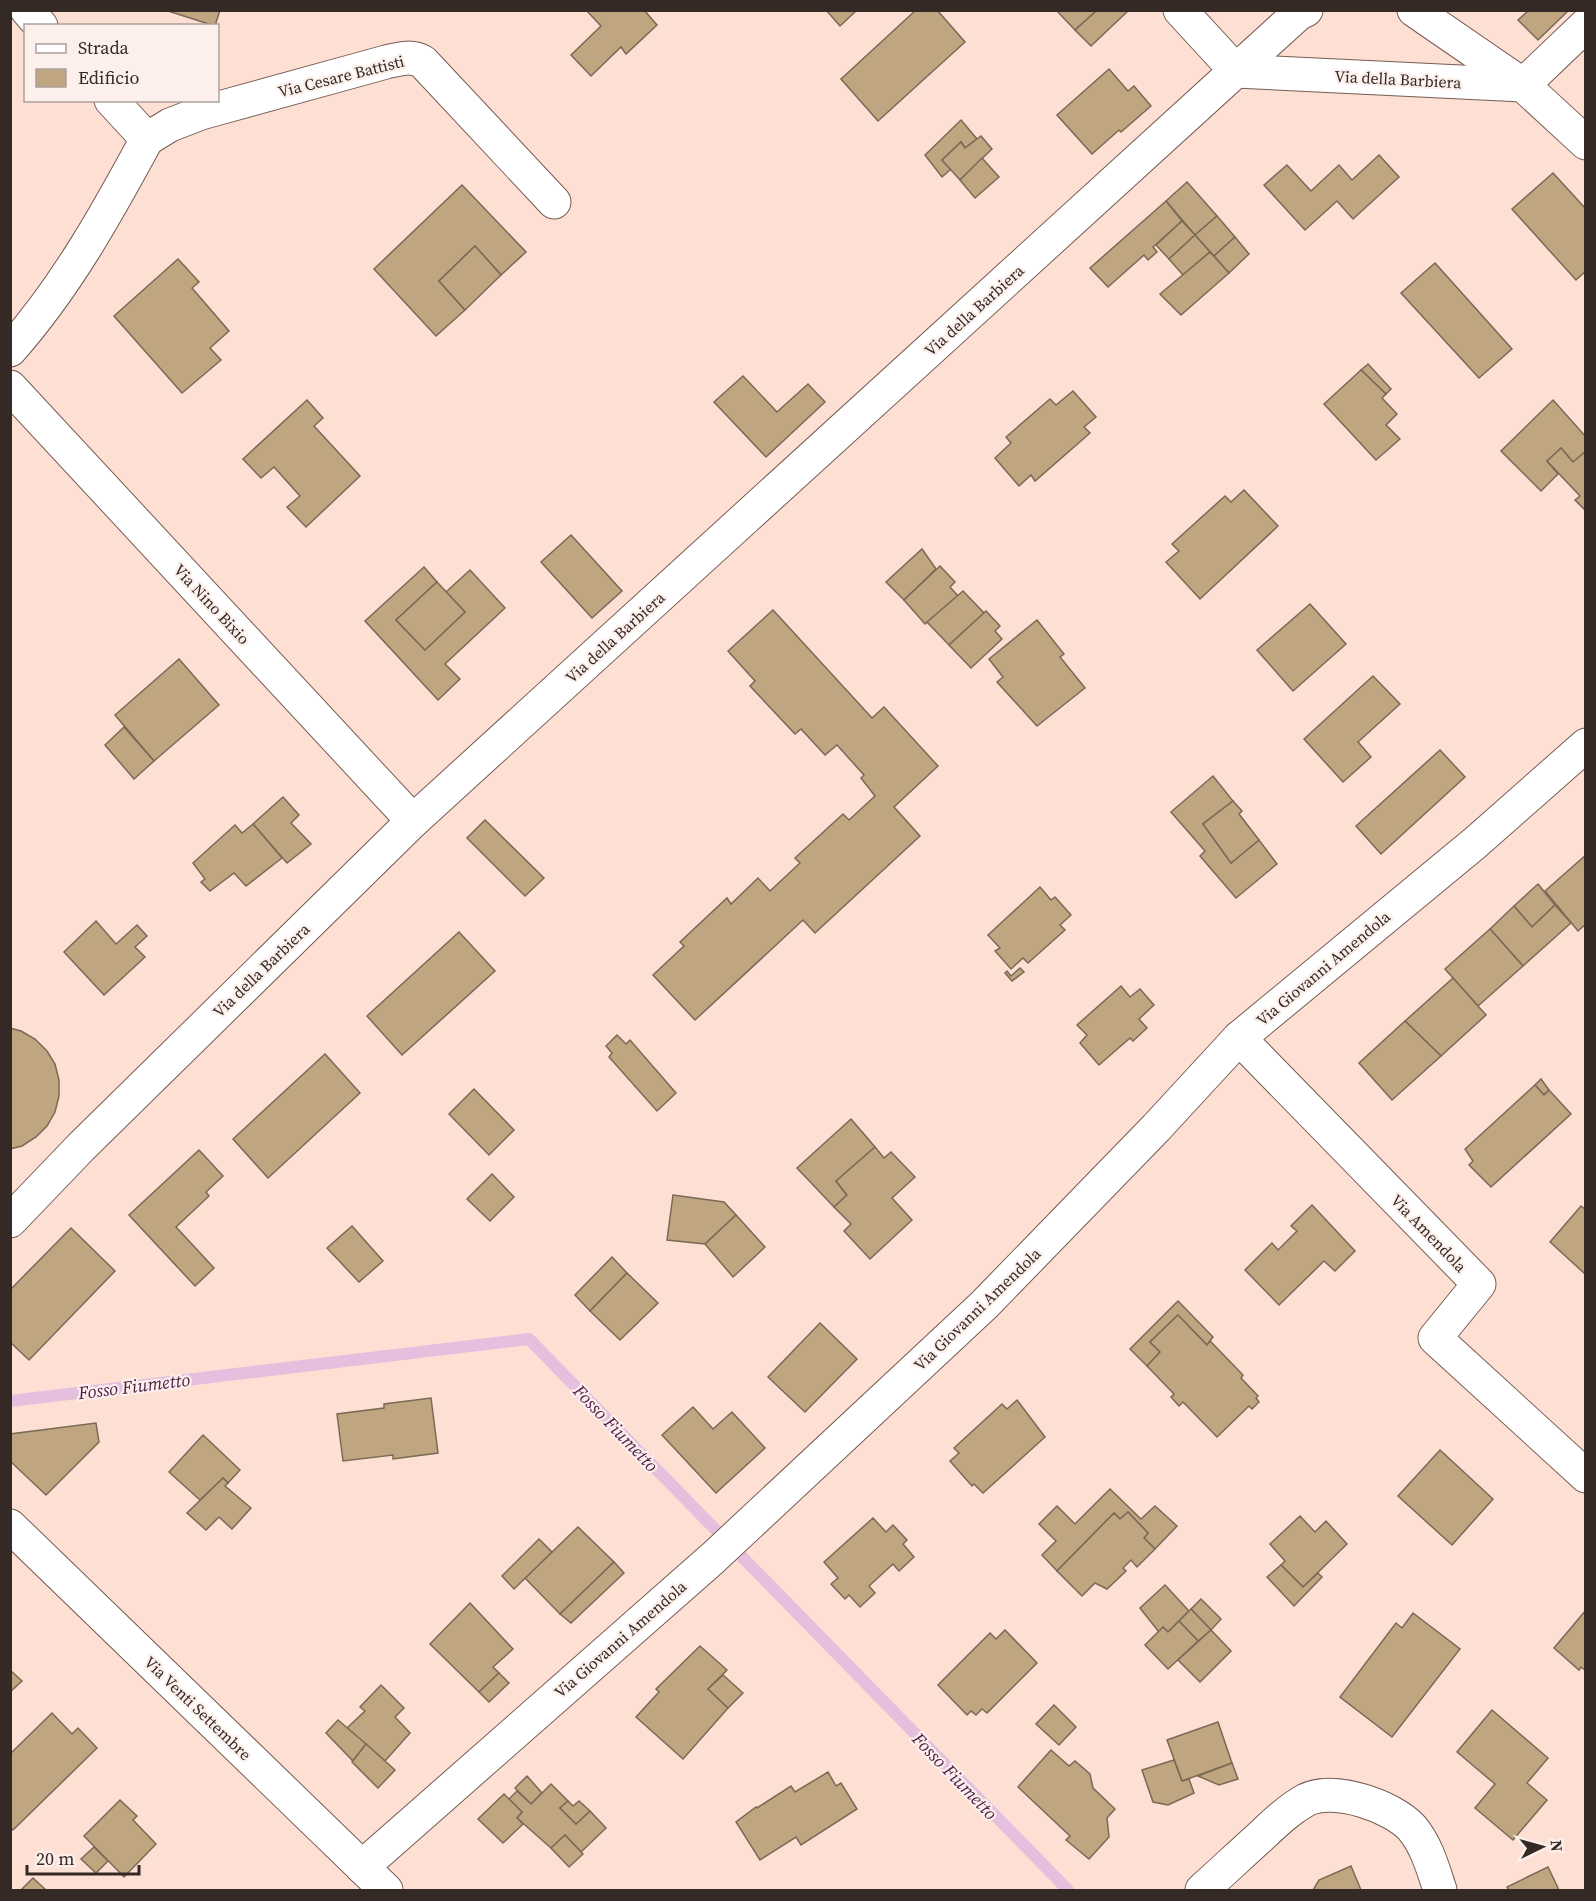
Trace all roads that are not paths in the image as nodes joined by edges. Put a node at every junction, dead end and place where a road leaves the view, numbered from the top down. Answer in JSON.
{"nodes":[{"id":1,"x":27,"y":10,"type":"edge"},
{"id":2,"x":1180,"y":10,"type":"edge"},
{"id":3,"x":1306,"y":10,"type":"edge"},
{"id":4,"x":1414,"y":10,"type":"edge"},
{"id":5,"x":39,"y":24,"type":"edge"},
{"id":6,"x":1586,"y":25,"type":"edge"},
{"id":7,"x":1236,"y":71,"type":"junction"},
{"id":8,"x":1523,"y":85,"type":"junction"},
{"id":9,"x":113,"y":102,"type":"edge"},
{"id":10,"x":147,"y":139,"type":"junction"},
{"id":11,"x":1586,"y":143,"type":"edge"},
{"id":12,"x":554,"y":202,"type":"dead end"},
{"id":13,"x":10,"y":350,"type":"edge"},
{"id":14,"x":10,"y":387,"type":"edge"},
{"id":15,"x":1586,"y":745,"type":"edge"},
{"id":16,"x":413,"y":820,"type":"junction"},
{"id":17,"x":1239,"y":1038,"type":"junction"},
{"id":18,"x":10,"y":1221,"type":"edge"},
{"id":19,"x":1586,"y":1476,"type":"edge"},
{"id":20,"x":10,"y":1526,"type":"edge"},
{"id":21,"x":362,"y":1867,"type":"junction"},
{"id":22,"x":386,"y":1890,"type":"edge"},
{"id":23,"x":1202,"y":1890,"type":"edge"},
{"id":24,"x":1440,"y":1890,"type":"edge"}],
"edges":[{"from":1,"to":5,"type":"street"},
{"from":2,"to":7,"type":"street"},
{"from":3,"to":7,"type":"street","name":"Via della Barbiera"},
{"from":4,"to":8,"type":"street"},
{"from":6,"to":8,"type":"street"},
{"from":7,"to":8,"type":"street","name":"Via della Barbiera"},
{"from":7,"to":16,"type":"street","name":"Via della Barbiera"},
{"from":8,"to":11,"type":"street"},
{"from":9,"to":10,"type":"street"},
{"from":10,"to":12,"type":"street","name":"Via Cesare Battisti"},
{"from":10,"to":13,"type":"street"},
{"from":14,"to":16,"type":"street","name":"Via Nino Bixio"},
{"from":15,"to":17,"type":"street","name":"Via Giovanni Amendola"},
{"from":16,"to":18,"type":"street","name":"Via della Barbiera"},
{"from":17,"to":19,"type":"street","name":"Via Amendola"},
{"from":17,"to":21,"type":"street","name":"Via Giovanni Amendola"},
{"from":20,"to":21,"type":"street","name":"Via Venti Settembre"},
{"from":21,"to":22,"type":"street","name":"Via Venti Settembre"},
{"from":23,"to":24,"type":"street"}]}
